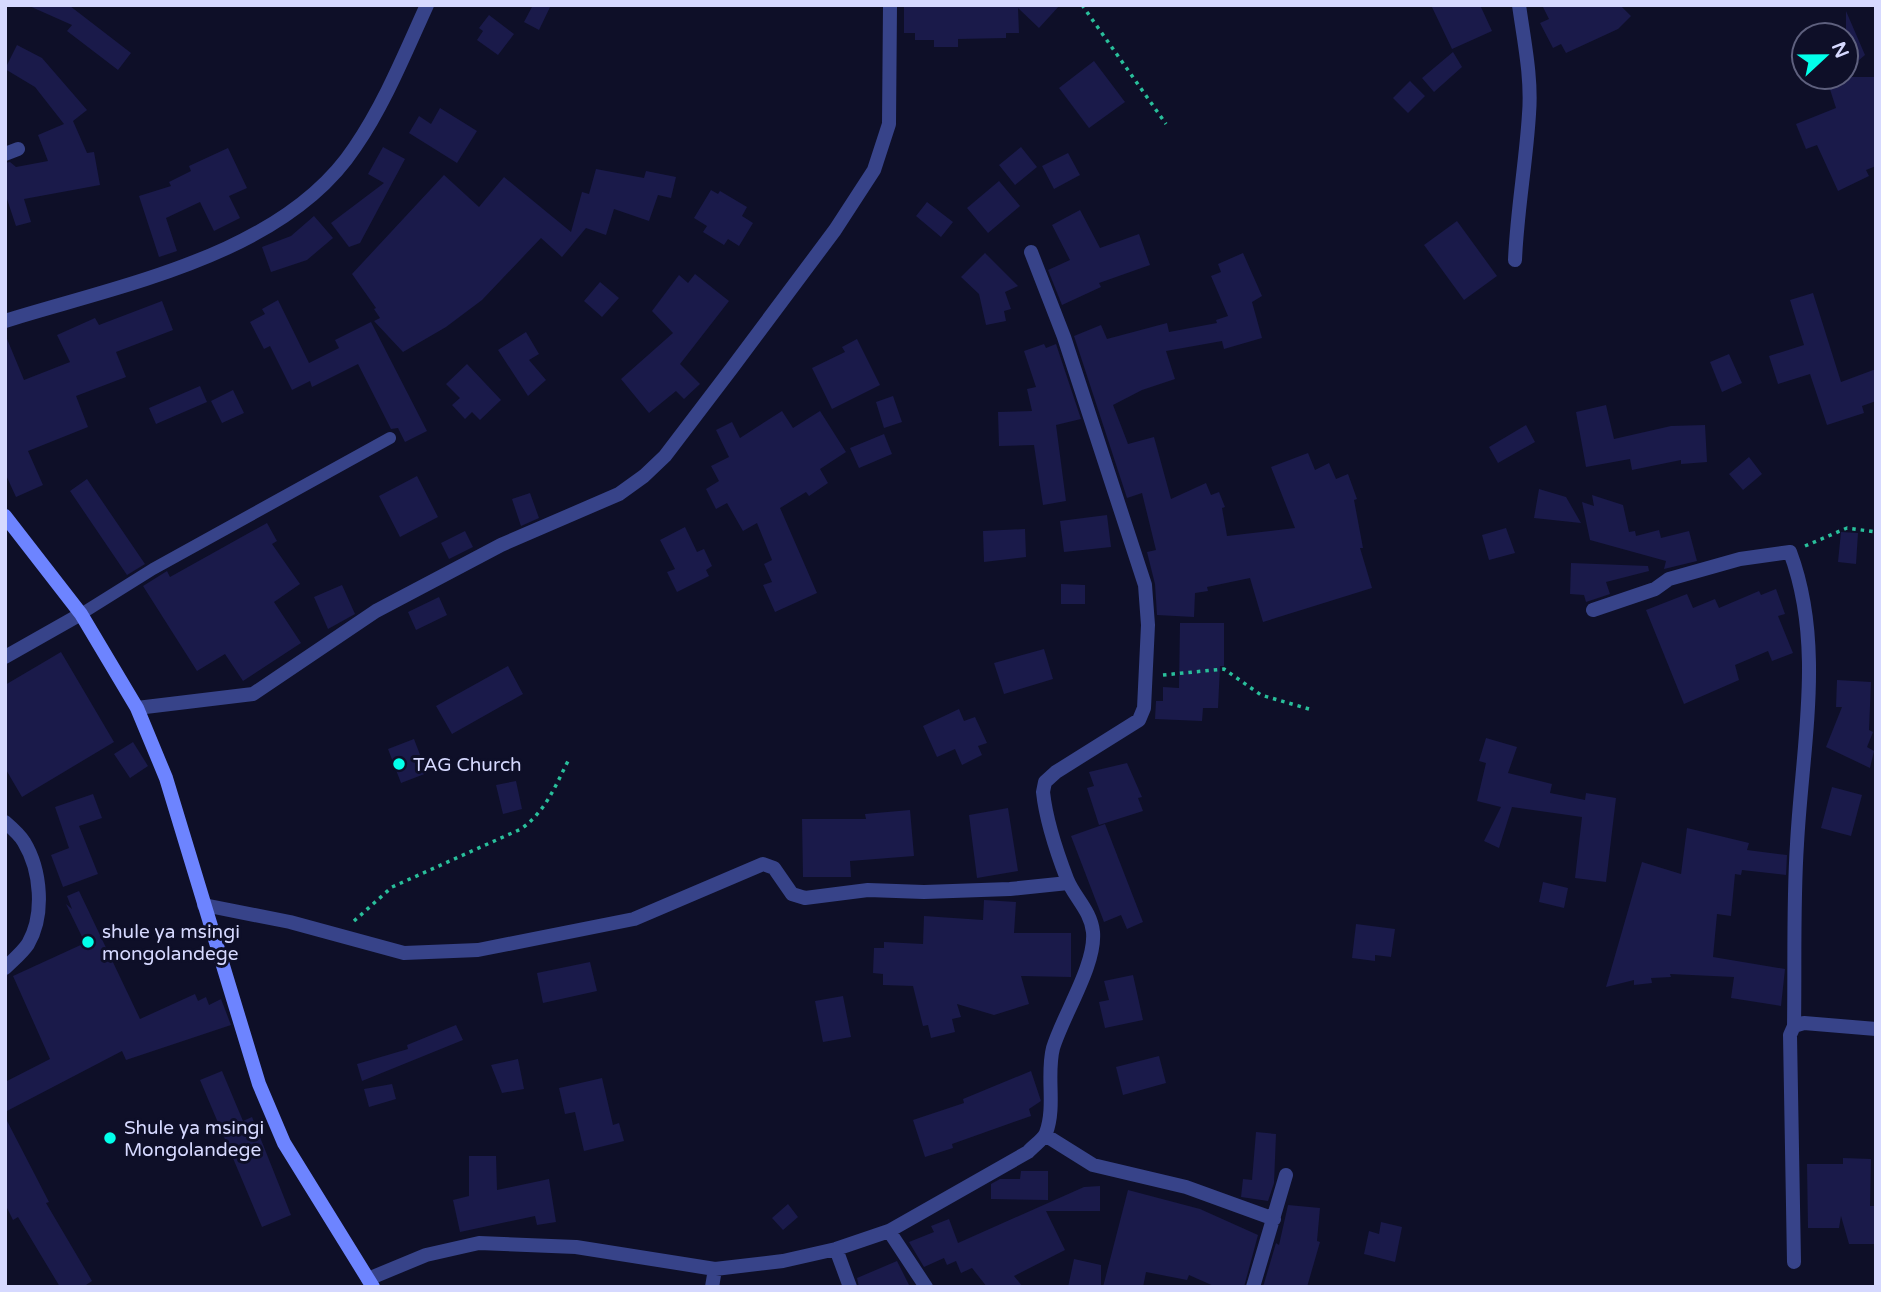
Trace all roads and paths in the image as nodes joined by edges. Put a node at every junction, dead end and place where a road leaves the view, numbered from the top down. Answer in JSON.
{"nodes":[{"id":1,"x":427,"y":5,"type":"edge"},
{"id":2,"x":890,"y":5,"type":"edge"},
{"id":3,"x":1082,"y":5,"type":"edge"},
{"id":4,"x":1519,"y":5,"type":"edge"},
{"id":5,"x":1166,"y":124,"type":"dead end"},
{"id":6,"x":1031,"y":252,"type":"dead end"},
{"id":7,"x":1515,"y":260,"type":"dead end"},
{"id":8,"x":5,"y":321,"type":"edge"},
{"id":9,"x":390,"y":438,"type":"dead end"},
{"id":10,"x":5,"y":516,"type":"edge"},
{"id":11,"x":1876,"y":532,"type":"edge"},
{"id":12,"x":1790,"y":552,"type":"junction"},
{"id":13,"x":1593,"y":610,"type":"dead end"},
{"id":14,"x":81,"y":614,"type":"junction"},
{"id":15,"x":5,"y":657,"type":"edge"},
{"id":16,"x":1147,"y":677,"type":"junction"},
{"id":17,"x":137,"y":708,"type":"junction"},
{"id":18,"x":1309,"y":709,"type":"dead end"},
{"id":19,"x":568,"y":761,"type":"dead end"},
{"id":20,"x":5,"y":822,"type":"edge"},
{"id":21,"x":1068,"y":883,"type":"junction"},
{"id":22,"x":204,"y":905,"type":"junction"},
{"id":23,"x":341,"y":936,"type":"junction"},
{"id":24,"x":5,"y":968,"type":"edge"},
{"id":25,"x":1794,"y":1026,"type":"junction"},
{"id":26,"x":1876,"y":1029,"type":"edge"},
{"id":27,"x":1045,"y":1135,"type":"junction"},
{"id":28,"x":1286,"y":1175,"type":"dead end"},
{"id":29,"x":1274,"y":1219,"type":"junction"},
{"id":30,"x":889,"y":1231,"type":"junction"},
{"id":31,"x":836,"y":1249,"type":"junction"},
{"id":32,"x":1794,"y":1262,"type":"dead end"},
{"id":33,"x":715,"y":1269,"type":"junction"},
{"id":34,"x":371,"y":1283,"type":"edge"},
{"id":35,"x":712,"y":1287,"type":"edge"},
{"id":36,"x":850,"y":1287,"type":"edge"},
{"id":37,"x":926,"y":1287,"type":"edge"},
{"id":38,"x":1253,"y":1287,"type":"edge"}],
"edges":[{"from":1,"to":8,"type":"street"},
{"from":2,"to":17,"type":"street"},
{"from":3,"to":5,"type":"path"},
{"from":4,"to":7,"type":"street"},
{"from":6,"to":16,"type":"street"},
{"from":9,"to":14,"type":"lane"},
{"from":10,"to":14,"type":"street"},
{"from":11,"to":12,"type":"path"},
{"from":12,"to":13,"type":"street"},
{"from":12,"to":25,"type":"street"},
{"from":14,"to":15,"type":"street"},
{"from":14,"to":17,"type":"street"},
{"from":16,"to":18,"type":"path"},
{"from":16,"to":21,"type":"street"},
{"from":17,"to":22,"type":"street"},
{"from":19,"to":23,"type":"path"},
{"from":20,"to":24,"type":"street"},
{"from":21,"to":23,"type":"street"},
{"from":21,"to":27,"type":"street"},
{"from":22,"to":23,"type":"street"},
{"from":22,"to":34,"type":"street"},
{"from":25,"to":26,"type":"street"},
{"from":25,"to":32,"type":"street"},
{"from":27,"to":29,"type":"street"},
{"from":27,"to":30,"type":"street"},
{"from":28,"to":29,"type":"street"},
{"from":29,"to":38,"type":"street"},
{"from":30,"to":31,"type":"street"},
{"from":30,"to":37,"type":"street"},
{"from":31,"to":33,"type":"street"},
{"from":31,"to":36,"type":"street"},
{"from":33,"to":34,"type":"street"},
{"from":33,"to":35,"type":"street"}]}
